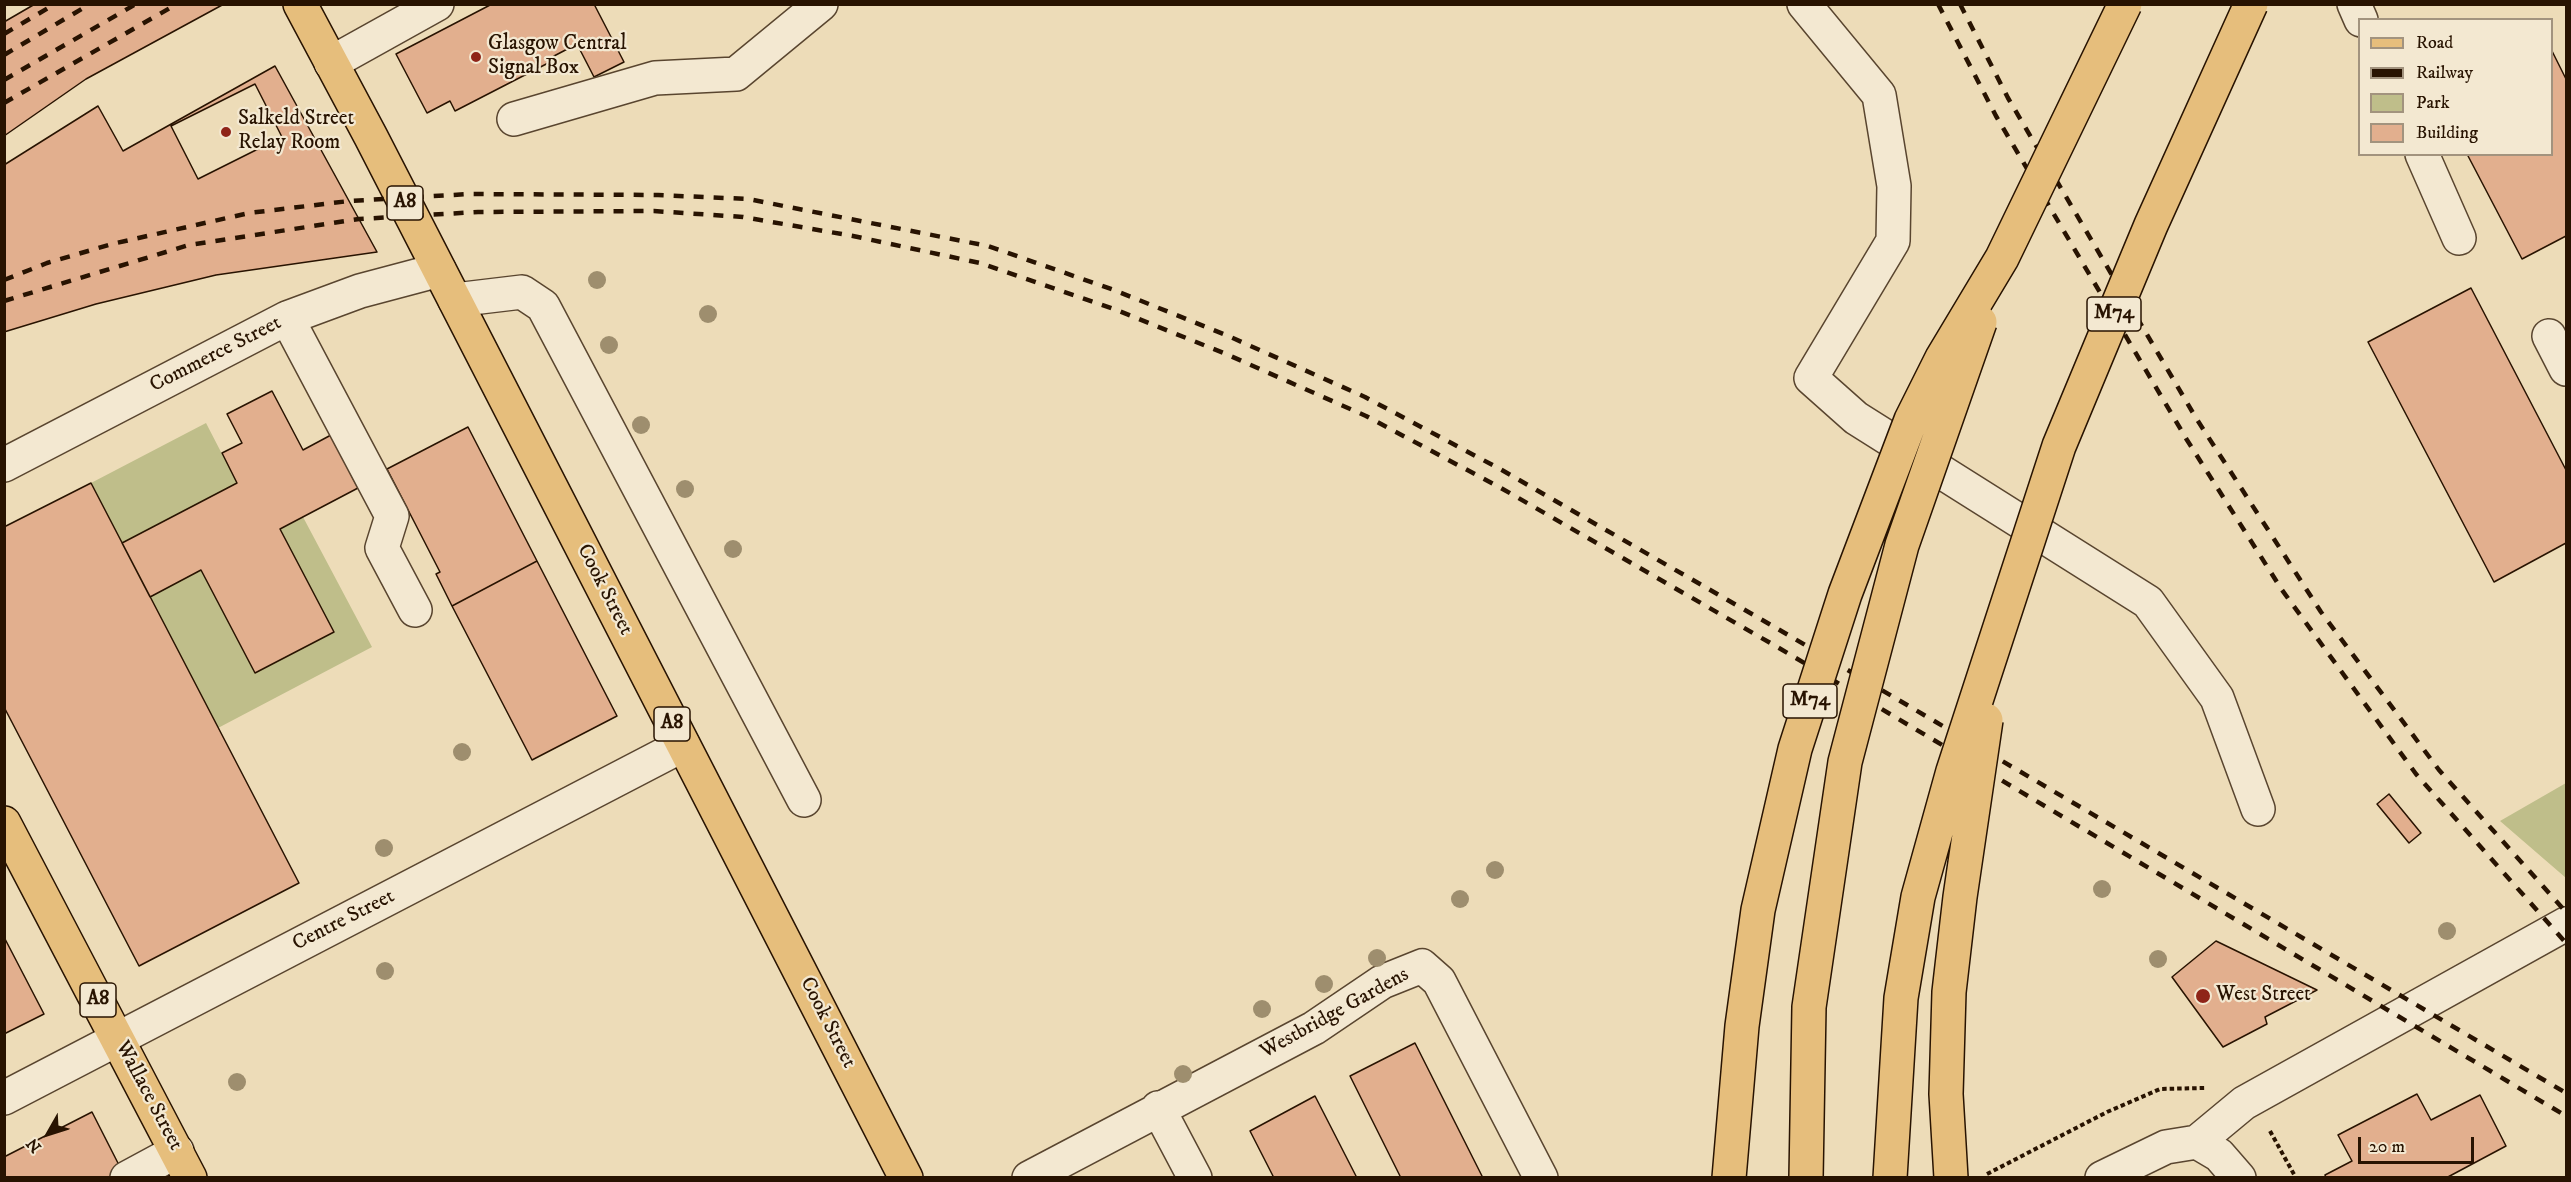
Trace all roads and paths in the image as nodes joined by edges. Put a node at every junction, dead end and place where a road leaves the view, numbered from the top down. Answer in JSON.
{"nodes":[{"id":1,"x":437,"y":4,"type":"edge"},
{"id":2,"x":821,"y":4,"type":"edge"},
{"id":3,"x":1804,"y":4,"type":"edge"},
{"id":4,"x":2125,"y":4,"type":"edge"},
{"id":5,"x":2251,"y":4,"type":"edge"},
{"id":6,"x":2354,"y":4,"type":"edge"},
{"id":7,"x":306,"y":7,"type":"edge"},
{"id":8,"x":2360,"y":18,"type":"edge"},
{"id":9,"x":331,"y":63,"type":"junction"},
{"id":10,"x":514,"y":119,"type":"dead end"},
{"id":11,"x":2423,"y":156,"type":"edge"},
{"id":12,"x":2459,"y":238,"type":"dead end"},
{"id":13,"x":2002,"y":258,"type":"junction"},
{"id":14,"x":439,"y":270,"type":"junction"},
{"id":15,"x":455,"y":300,"type":"junction"},
{"id":16,"x":287,"y":318,"type":"junction"},
{"id":17,"x":2549,"y":336,"type":"dead end"},
{"id":18,"x":2566,"y":369,"type":"edge"},
{"id":19,"x":4,"y":465,"type":"edge"},
{"id":20,"x":415,"y":610,"type":"dead end"},
{"id":21,"x":1999,"y":632,"type":"junction"},
{"id":22,"x":683,"y":745,"type":"junction"},
{"id":23,"x":804,"y":800,"type":"dead end"},
{"id":24,"x":2258,"y":809,"type":"dead end"},
{"id":25,"x":4,"y":823,"type":"edge"},
{"id":26,"x":2566,"y":924,"type":"edge"},
{"id":27,"x":118,"y":1039,"type":"junction"},
{"id":28,"x":4,"y":1098,"type":"edge"},
{"id":29,"x":1158,"y":1108,"type":"junction"},
{"id":30,"x":2198,"y":1142,"type":"junction"},
{"id":31,"x":183,"y":1164,"type":"edge"},
{"id":32,"x":127,"y":1178,"type":"edge"},
{"id":33,"x":906,"y":1178,"type":"edge"},
{"id":34,"x":1029,"y":1178,"type":"edge"},
{"id":35,"x":1195,"y":1178,"type":"edge"},
{"id":36,"x":1541,"y":1178,"type":"edge"},
{"id":37,"x":1729,"y":1178,"type":"edge"},
{"id":38,"x":1806,"y":1178,"type":"edge"},
{"id":39,"x":1890,"y":1178,"type":"edge"},
{"id":40,"x":1951,"y":1178,"type":"edge"},
{"id":41,"x":2102,"y":1178,"type":"edge"},
{"id":42,"x":2239,"y":1178,"type":"edge"}],
"edges":[{"from":1,"to":9,"type":"street"},
{"from":2,"to":10,"type":"street"},
{"from":3,"to":24,"type":"street"},
{"from":4,"to":13,"type":"main road","number":"M74","bridge":true},
{"from":5,"to":21,"type":"main road","number":"M74","bridge":true},
{"from":6,"to":8,"type":"street"},
{"from":7,"to":9,"type":"main road","name":"Cook Street","number":"A8"},
{"from":9,"to":14,"type":"main road","name":"Cook Street","number":"A8"},
{"from":11,"to":12,"type":"street"},
{"from":13,"to":37,"type":"main road","number":"M74","bridge":true},
{"from":13,"to":38,"type":"main road","number":"M74","bridge":true},
{"from":14,"to":15,"type":"main road","name":"Cook Street","number":"A8"},
{"from":14,"to":16,"type":"street","name":"Commerce Street"},
{"from":15,"to":22,"type":"main road","name":"Cook Street","number":"A8"},
{"from":15,"to":23,"type":"street"},
{"from":16,"to":19,"type":"street","name":"Commerce Street"},
{"from":16,"to":20,"type":"street"},
{"from":17,"to":18,"type":"street"},
{"from":21,"to":39,"type":"main road","number":"M74","bridge":true},
{"from":21,"to":40,"type":"main road","number":"M74","bridge":true},
{"from":22,"to":27,"type":"street","name":"Centre Street"},
{"from":22,"to":33,"type":"main road","name":"Cook Street","number":"A8"},
{"from":25,"to":27,"type":"main road","name":"Wallace Street","number":"A8"},
{"from":26,"to":30,"type":"street"},
{"from":27,"to":28,"type":"street","name":"Centre Street"},
{"from":27,"to":31,"type":"main road","name":"Wallace Street","number":"A8"},
{"from":29,"to":34,"type":"street","name":"Westbridge Gardens"},
{"from":29,"to":35,"type":"street"},
{"from":29,"to":36,"type":"street","name":"Westbridge Gardens"},
{"from":30,"to":41,"type":"street"},
{"from":30,"to":42,"type":"street"},
{"from":31,"to":32,"type":"street"}]}
